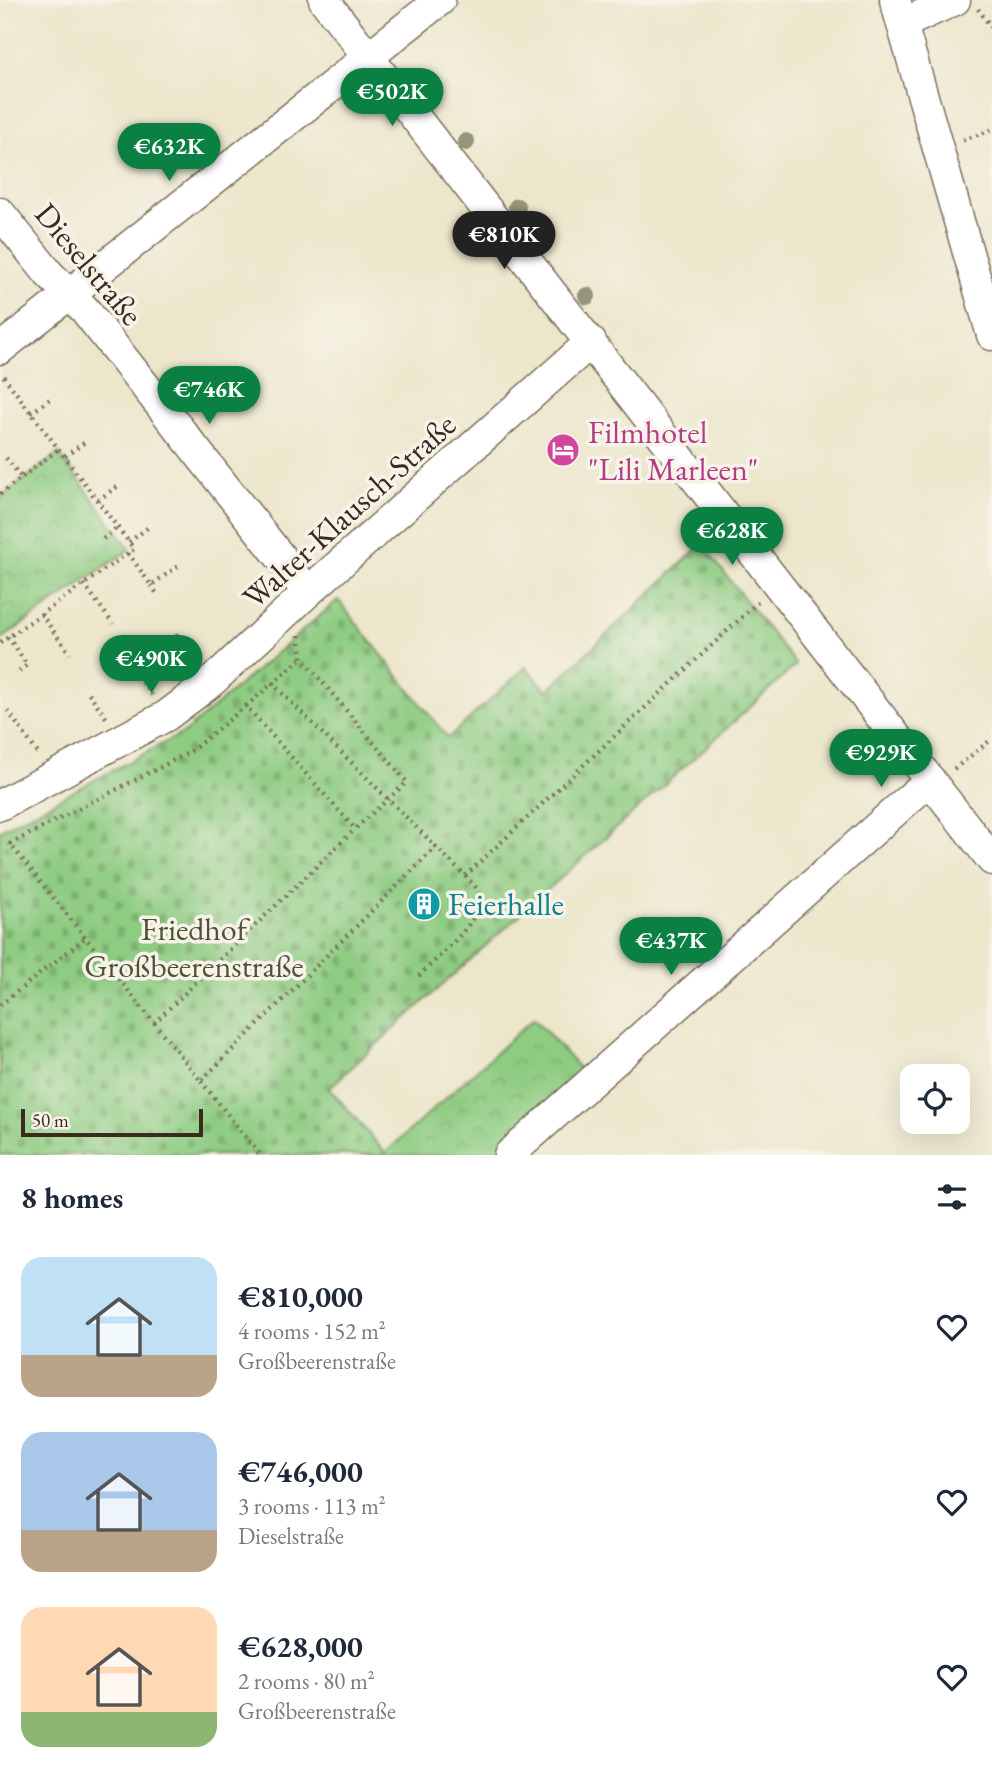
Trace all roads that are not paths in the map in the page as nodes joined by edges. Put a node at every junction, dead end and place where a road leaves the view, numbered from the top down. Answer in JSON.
{"nodes":[{"id":1,"x":324,"y":0,"type":"edge"},
{"id":2,"x":440,"y":0,"type":"edge"},
{"id":3,"x":955,"y":0,"type":"edge"},
{"id":4,"x":898,"y":12,"type":"edge"},
{"id":5,"x":368,"y":57,"type":"junction"},
{"id":6,"x":0,"y":213,"type":"edge"},
{"id":7,"x":70,"y":294,"type":"junction"},
{"id":8,"x":992,"y":335,"type":"edge"},
{"id":9,"x":591,"y":342,"type":"junction"},
{"id":10,"x":0,"y":349,"type":"edge"},
{"id":11,"x":308,"y":592,"type":"junction"},
{"id":12,"x":932,"y":782,"type":"junction"},
{"id":13,"x":0,"y":804,"type":"edge"},
{"id":14,"x":992,"y":860,"type":"edge"},
{"id":15,"x":509,"y":1155,"type":"edge"}],
"edges":[{"from":1,"to":5,"type":"street"},
{"from":2,"to":5,"type":"street"},
{"from":3,"to":4,"type":"street"},
{"from":4,"to":8,"type":"street"},
{"from":5,"to":7,"type":"street"},
{"from":5,"to":9,"type":"street"},
{"from":6,"to":7,"type":"street","name":"Dieselstraße"},
{"from":7,"to":10,"type":"street"},
{"from":7,"to":11,"type":"street","name":"Dieselstraße"},
{"from":9,"to":11,"type":"street","name":"Walter-Klausch-Straße"},
{"from":9,"to":12,"type":"street"},
{"from":11,"to":13,"type":"street","name":"Walter-Klausch-Straße"},
{"from":12,"to":14,"type":"street"},
{"from":12,"to":15,"type":"street"}]}
